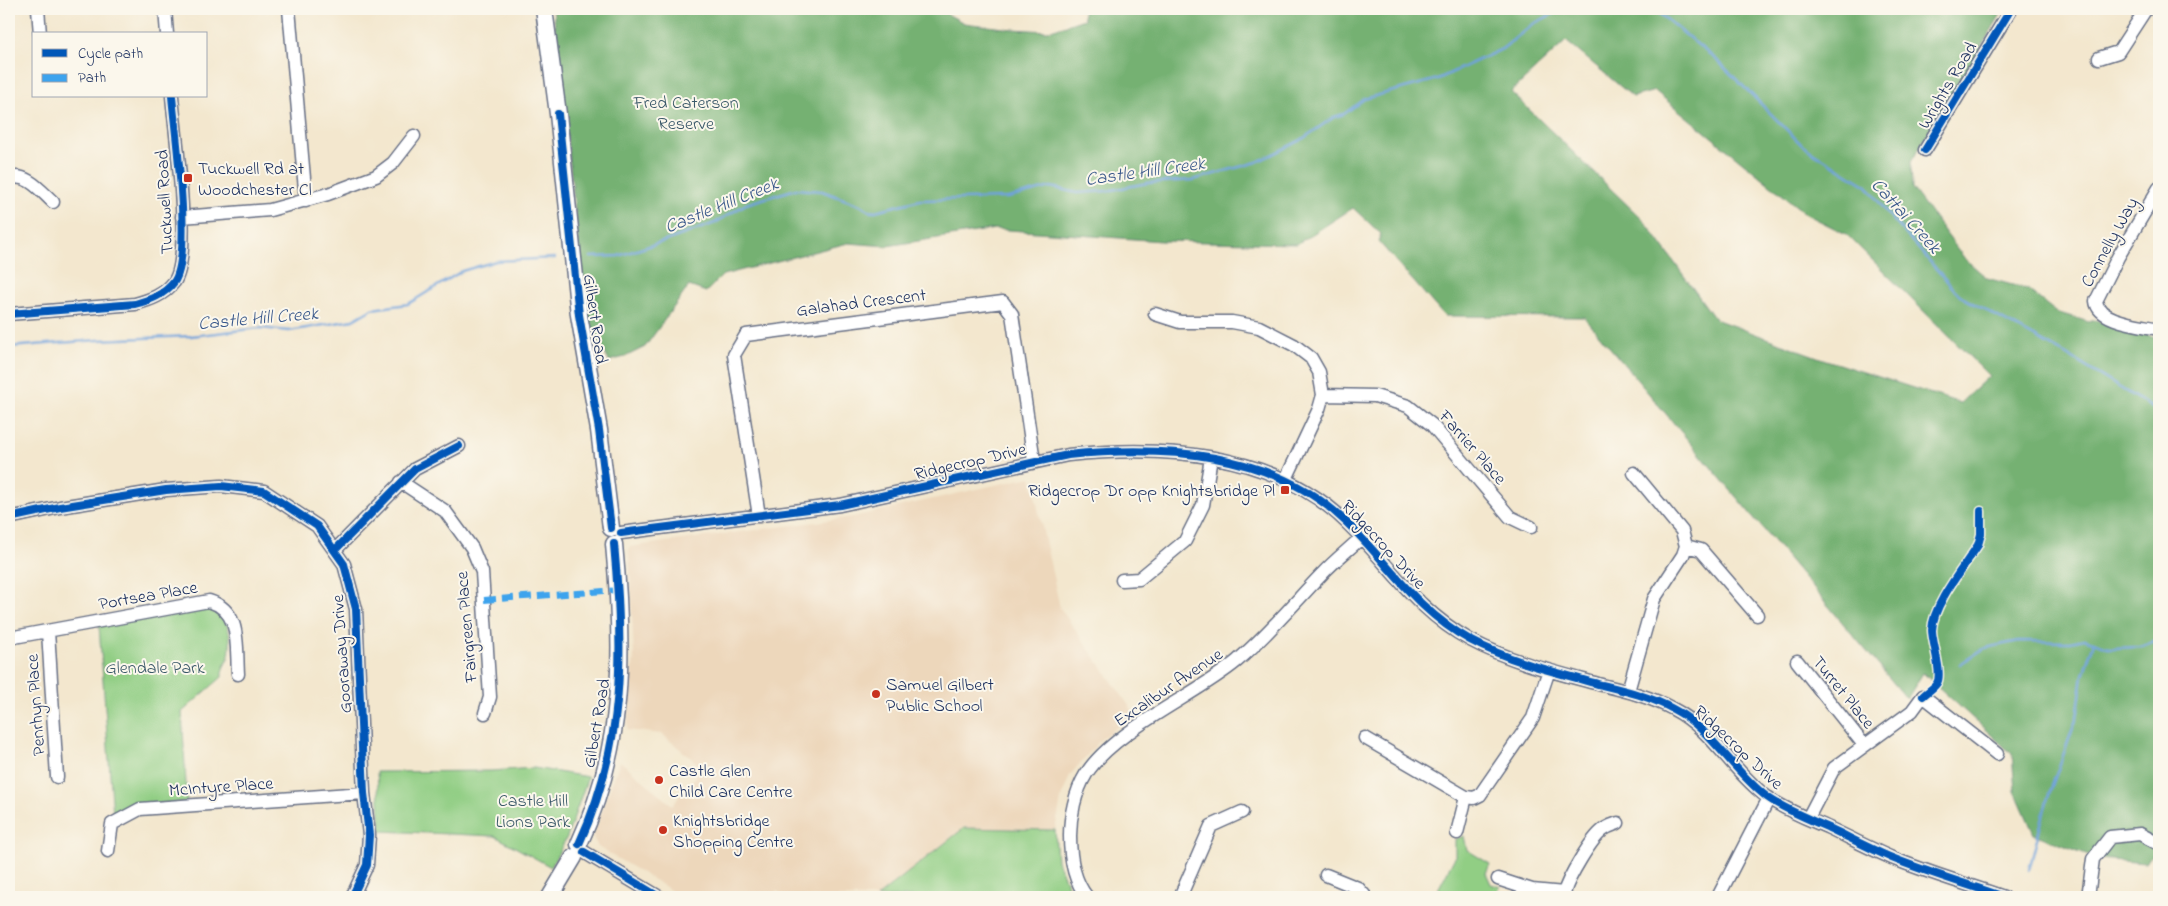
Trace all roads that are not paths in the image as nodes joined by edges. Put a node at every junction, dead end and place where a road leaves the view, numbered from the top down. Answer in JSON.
{"nodes":[{"id":1,"x":38,"y":9,"type":"edge"},
{"id":2,"x":166,"y":9,"type":"edge"},
{"id":3,"x":288,"y":9,"type":"edge"},
{"id":4,"x":544,"y":9,"type":"edge"},
{"id":5,"x":2011,"y":9,"type":"edge"},
{"id":6,"x":2146,"y":9,"type":"edge"},
{"id":7,"x":40,"y":32,"type":"edge"},
{"id":8,"x":167,"y":32,"type":"edge"},
{"id":9,"x":2099,"y":58,"type":"dead end"},
{"id":10,"x":172,"y":98,"type":"edge"},
{"id":11,"x":414,"y":136,"type":"dead end"},
{"id":12,"x":1925,"y":150,"type":"dead end"},
{"id":13,"x":9,"y":178,"type":"edge"},
{"id":14,"x":2159,"y":188,"type":"edge"},
{"id":15,"x":306,"y":201,"type":"junction"},
{"id":16,"x":53,"y":202,"type":"dead end"},
{"id":17,"x":182,"y":217,"type":"junction"},
{"id":18,"x":9,"y":314,"type":"edge"},
{"id":19,"x":1156,"y":314,"type":"dead end"},
{"id":20,"x":2159,"y":329,"type":"edge"},
{"id":21,"x":1323,"y":394,"type":"junction"},
{"id":22,"x":459,"y":446,"type":"dead end"},
{"id":23,"x":1211,"y":458,"type":"junction"},
{"id":24,"x":1034,"y":461,"type":"junction"},
{"id":25,"x":1634,"y":473,"type":"dead end"},
{"id":26,"x":1286,"y":479,"type":"junction"},
{"id":27,"x":400,"y":482,"type":"junction"},
{"id":28,"x":759,"y":516,"type":"junction"},
{"id":29,"x":9,"y":518,"type":"edge"},
{"id":30,"x":1531,"y":527,"type":"dead end"},
{"id":31,"x":615,"y":535,"type":"junction"},
{"id":32,"x":1361,"y":538,"type":"junction"},
{"id":33,"x":1686,"y":546,"type":"junction"},
{"id":34,"x":336,"y":550,"type":"junction"},
{"id":35,"x":1122,"y":580,"type":"dead end"},
{"id":36,"x":1757,"y":615,"type":"dead end"},
{"id":37,"x":48,"y":632,"type":"junction"},
{"id":38,"x":9,"y":638,"type":"edge"},
{"id":39,"x":1797,"y":661,"type":"dead end"},
{"id":40,"x":1549,"y":670,"type":"junction"},
{"id":41,"x":238,"y":674,"type":"dead end"},
{"id":42,"x":1628,"y":692,"type":"junction"},
{"id":43,"x":486,"y":713,"type":"dead end"},
{"id":44,"x":1365,"y":738,"type":"dead end"},
{"id":45,"x":1864,"y":745,"type":"junction"},
{"id":46,"x":1998,"y":754,"type":"dead end"},
{"id":47,"x":57,"y":777,"type":"dead end"},
{"id":48,"x":364,"y":793,"type":"junction"},
{"id":49,"x":1466,"y":797,"type":"junction"},
{"id":50,"x":1769,"y":798,"type":"junction"},
{"id":51,"x":1242,"y":812,"type":"dead end"},
{"id":52,"x":1808,"y":818,"type":"junction"},
{"id":53,"x":1618,"y":823,"type":"dead end"},
{"id":54,"x":1457,"y":833,"type":"dead end"},
{"id":55,"x":2159,"y":844,"type":"edge"},
{"id":56,"x":108,"y":851,"type":"dead end"},
{"id":57,"x":579,"y":851,"type":"junction"},
{"id":58,"x":1326,"y":875,"type":"dead end"},
{"id":59,"x":1498,"y":879,"type":"dead end"},
{"id":60,"x":1565,"y":895,"type":"edge"},
{"id":61,"x":352,"y":897,"type":"edge"},
{"id":62,"x":550,"y":897,"type":"edge"},
{"id":63,"x":659,"y":897,"type":"edge"},
{"id":64,"x":1087,"y":897,"type":"edge"},
{"id":65,"x":1180,"y":897,"type":"edge"},
{"id":66,"x":1366,"y":897,"type":"edge"},
{"id":67,"x":1718,"y":897,"type":"edge"},
{"id":68,"x":2004,"y":897,"type":"edge"},
{"id":69,"x":2088,"y":897,"type":"edge"}],
"edges":[{"from":1,"to":7,"type":"street"},
{"from":2,"to":8,"type":"street"},
{"from":3,"to":15,"type":"street"},
{"from":4,"to":31,"type":"main road","name":"Gilbert Road"},
{"from":5,"to":12,"type":"street","name":"Wrights Road"},
{"from":6,"to":9,"type":"street"},
{"from":10,"to":17,"type":"street","name":"Tuckwell Road"},
{"from":11,"to":15,"type":"street"},
{"from":13,"to":16,"type":"street"},
{"from":14,"to":20,"type":"street","name":"Connelly Way"},
{"from":15,"to":17,"type":"street"},
{"from":17,"to":18,"type":"street","name":"Tuckwell Road"},
{"from":19,"to":21,"type":"street"},
{"from":21,"to":26,"type":"street"},
{"from":21,"to":30,"type":"street","name":"Farrier Place"},
{"from":22,"to":27,"type":"street"},
{"from":23,"to":24,"type":"street","name":"Ridgecrop Drive"},
{"from":23,"to":26,"type":"street","name":"Ridgecrop Drive"},
{"from":23,"to":35,"type":"street"},
{"from":24,"to":28,"type":"street","name":"Ridgecrop Drive"},
{"from":24,"to":28,"type":"street","name":"Galahad Crescent"},
{"from":25,"to":33,"type":"street"},
{"from":26,"to":32,"type":"street","name":"Ridgecrop Drive"},
{"from":27,"to":34,"type":"street"},
{"from":27,"to":43,"type":"street","name":"Fairgreen Place"},
{"from":28,"to":31,"type":"street","name":"Ridgecrop Drive"},
{"from":29,"to":34,"type":"street","name":"Gooraway Drive"},
{"from":31,"to":57,"type":"main road","name":"Gilbert Road"},
{"from":32,"to":40,"type":"street","name":"Ridgecrop Drive"},
{"from":32,"to":64,"type":"street","name":"Excalibur Avenue"},
{"from":33,"to":36,"type":"street"},
{"from":33,"to":42,"type":"street"},
{"from":34,"to":48,"type":"street","name":"Gooraway Drive"},
{"from":37,"to":38,"type":"street","name":"Portsea Place"},
{"from":37,"to":41,"type":"street","name":"Portsea Place"},
{"from":37,"to":47,"type":"street","name":"Penrhyn Place"},
{"from":39,"to":45,"type":"street","name":"Turret Place"},
{"from":40,"to":42,"type":"street","name":"Ridgecrop Drive"},
{"from":40,"to":49,"type":"street"},
{"from":42,"to":50,"type":"street","name":"Ridgecrop Drive"},
{"from":44,"to":49,"type":"street"},
{"from":45,"to":46,"type":"street"},
{"from":45,"to":52,"type":"street"},
{"from":48,"to":56,"type":"street","name":"McIntyre Place"},
{"from":48,"to":61,"type":"street","name":"Gooraway Drive"},
{"from":49,"to":54,"type":"street"},
{"from":50,"to":52,"type":"street","name":"Ridgecrop Drive"},
{"from":50,"to":67,"type":"street"},
{"from":51,"to":65,"type":"street"},
{"from":52,"to":68,"type":"street","name":"Ridgecrop Drive"},
{"from":53,"to":60,"type":"street"},
{"from":55,"to":69,"type":"street"},
{"from":57,"to":62,"type":"main road","name":"Gilbert Road"},
{"from":57,"to":63,"type":"street"},
{"from":58,"to":66,"type":"street"},
{"from":59,"to":60,"type":"street"}]}
